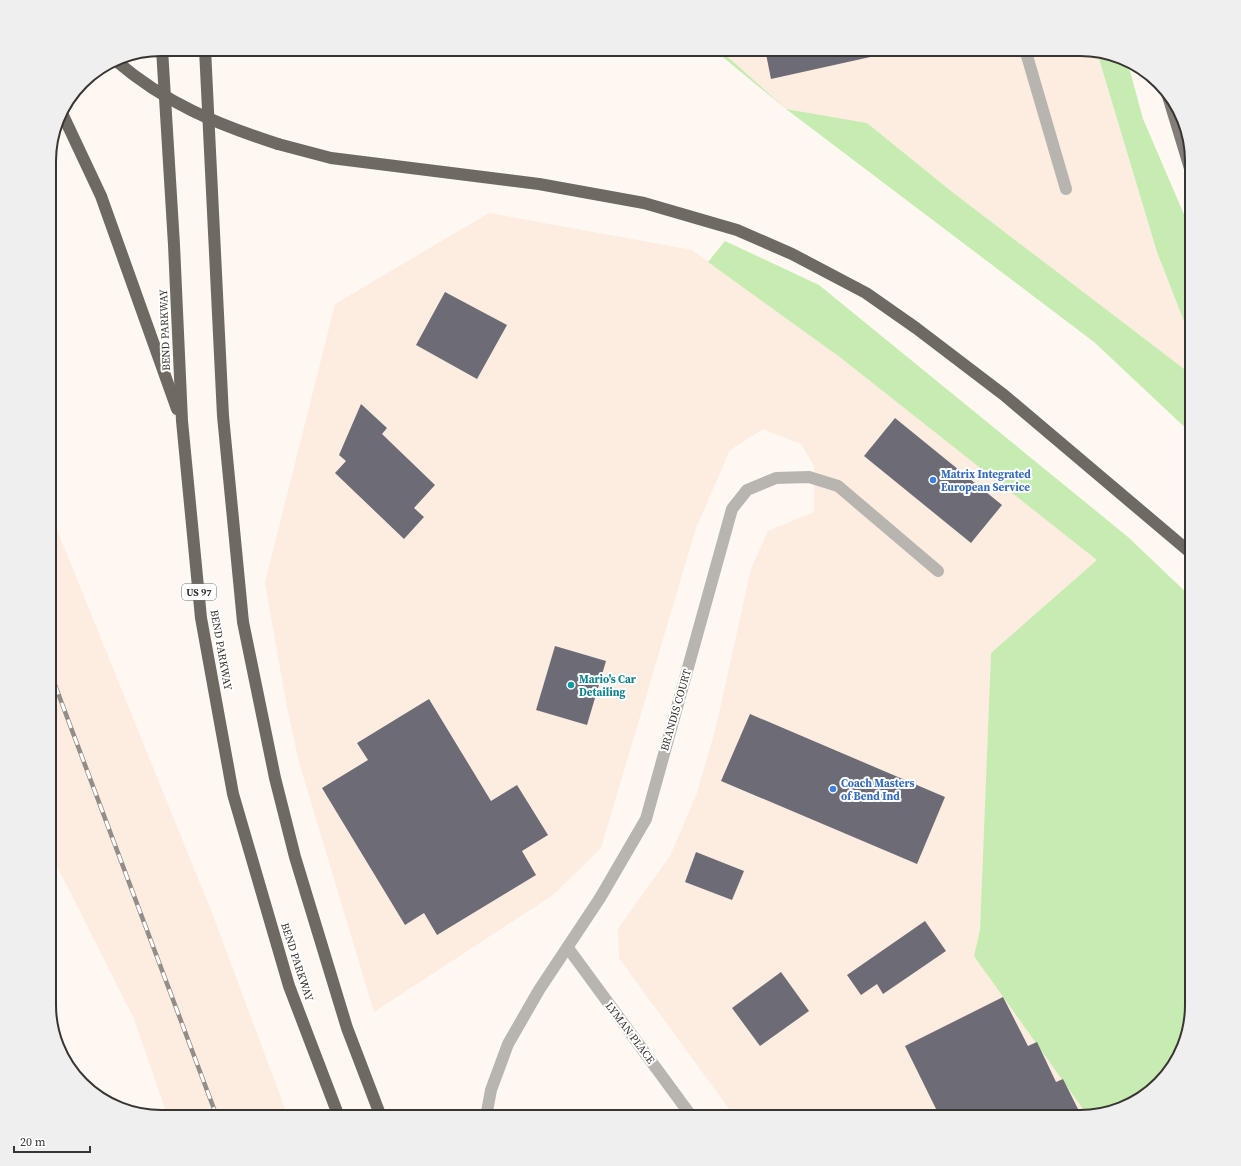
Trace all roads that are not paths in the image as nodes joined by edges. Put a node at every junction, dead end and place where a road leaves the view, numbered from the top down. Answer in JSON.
{"nodes":[{"id":1,"x":162,"y":56,"type":"edge"},
{"id":2,"x":205,"y":56,"type":"edge"},
{"id":3,"x":1027,"y":56,"type":"edge"},
{"id":4,"x":120,"y":64,"type":"edge"},
{"id":5,"x":1173,"y":114,"type":"edge"},
{"id":6,"x":65,"y":120,"type":"edge"},
{"id":7,"x":1184,"y":149,"type":"edge"},
{"id":8,"x":1066,"y":189,"type":"dead end"},
{"id":9,"x":182,"y":421,"type":"junction"},
{"id":10,"x":1185,"y":548,"type":"edge"},
{"id":11,"x":938,"y":571,"type":"dead end"},
{"id":12,"x":568,"y":948,"type":"junction"},
{"id":13,"x":336,"y":1110,"type":"edge"},
{"id":14,"x":378,"y":1110,"type":"edge"},
{"id":15,"x":488,"y":1110,"type":"edge"},
{"id":16,"x":687,"y":1110,"type":"edge"}],
"edges":[{"from":1,"to":9,"type":"highway","name":"BEND PARKWAY","number":"US 97"},
{"from":2,"to":14,"type":"highway"},
{"from":3,"to":8,"type":"street"},
{"from":4,"to":10,"type":"highway","bridge":true},
{"from":5,"to":7,"type":"main road"},
{"from":6,"to":9,"type":"highway"},
{"from":9,"to":13,"type":"highway","name":"BEND PARKWAY","number":"US 97"},
{"from":11,"to":12,"type":"street","name":"BRANDIS COURT"},
{"from":12,"to":15,"type":"street","name":"BRANDIS COURT"},
{"from":12,"to":16,"type":"street","name":"LYMAN PLACE"}]}
